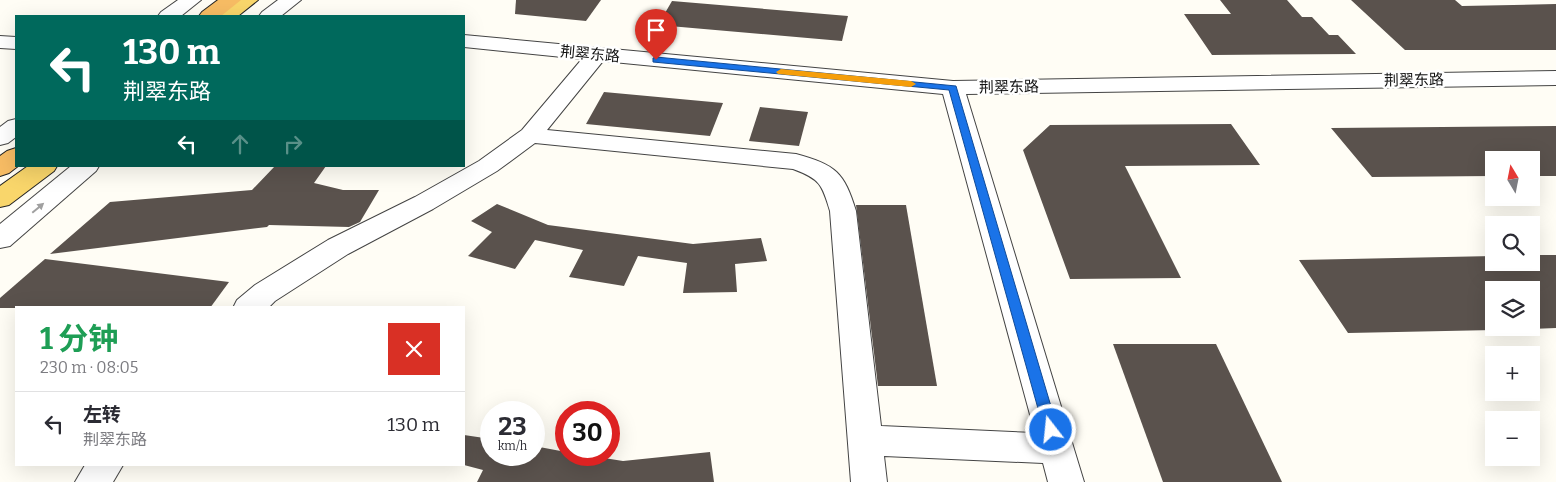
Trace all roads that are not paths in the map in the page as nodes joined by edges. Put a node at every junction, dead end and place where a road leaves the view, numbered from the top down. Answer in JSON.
{"nodes":[{"id":1,"x":191,"y":0,"type":"edge"},
{"id":2,"x":232,"y":0,"type":"edge"},
{"id":3,"x":248,"y":0,"type":"edge"},
{"id":4,"x":267,"y":0,"type":"edge"},
{"id":5,"x":291,"y":0,"type":"edge"},
{"id":6,"x":169,"y":15,"type":"edge"},
{"id":7,"x":210,"y":15,"type":"edge"},
{"id":8,"x":227,"y":15,"type":"edge"},
{"id":9,"x":246,"y":15,"type":"edge"},
{"id":10,"x":270,"y":15,"type":"edge"},
{"id":11,"x":465,"y":41,"type":"edge"},
{"id":12,"x":0,"y":42,"type":"edge"},
{"id":13,"x":15,"y":43,"type":"edge"},
{"id":14,"x":597,"y":54,"type":"junction"},
{"id":15,"x":1556,"y":78,"type":"edge"},
{"id":16,"x":953,"y":88,"type":"junction"},
{"id":17,"x":15,"y":127,"type":"edge"},
{"id":18,"x":530,"y":135,"type":"junction"},
{"id":19,"x":0,"y":138,"type":"edge"},
{"id":20,"x":15,"y":157,"type":"edge"},
{"id":21,"x":15,"y":163,"type":"edge"},
{"id":22,"x":43,"y":167,"type":"edge"},
{"id":23,"x":86,"y":167,"type":"edge"},
{"id":24,"x":0,"y":168,"type":"edge"},
{"id":25,"x":0,"y":173,"type":"edge"},
{"id":26,"x":0,"y":199,"type":"edge"},
{"id":27,"x":0,"y":239,"type":"edge"},
{"id":28,"x":250,"y":306,"type":"edge"},
{"id":29,"x":864,"y":440,"type":"junction"},
{"id":30,"x":1056,"y":449,"type":"junction"},
{"id":31,"x":104,"y":466,"type":"edge"},
{"id":32,"x":93,"y":482,"type":"edge"},
{"id":33,"x":869,"y":482,"type":"edge"},
{"id":34,"x":1066,"y":482,"type":"edge"}],
"edges":[{"from":1,"to":6,"type":"street"},
{"from":2,"to":7,"type":"highway"},
{"from":3,"to":8,"type":"main road"},
{"from":4,"to":9,"type":"main road"},
{"from":5,"to":10,"type":"street"},
{"from":11,"to":14,"type":"street","name":"荆翠东路"},
{"from":12,"to":13,"type":"street"},
{"from":14,"to":16,"type":"street","name":"荆翠东路"},
{"from":14,"to":18,"type":"street"},
{"from":15,"to":16,"type":"street","name":"荆翠东路"},
{"from":16,"to":30,"type":"street"},
{"from":17,"to":19,"type":"street"},
{"from":18,"to":28,"type":"street"},
{"from":18,"to":29,"type":"street"},
{"from":20,"to":24,"type":"highway"},
{"from":21,"to":25,"type":"main road"},
{"from":22,"to":26,"type":"main road"},
{"from":27,"to":23,"type":"street","one_way":true},
{"from":29,"to":30,"type":"street"},
{"from":29,"to":33,"type":"street"},
{"from":30,"to":34,"type":"street"},
{"from":31,"to":32,"type":"street"}]}
